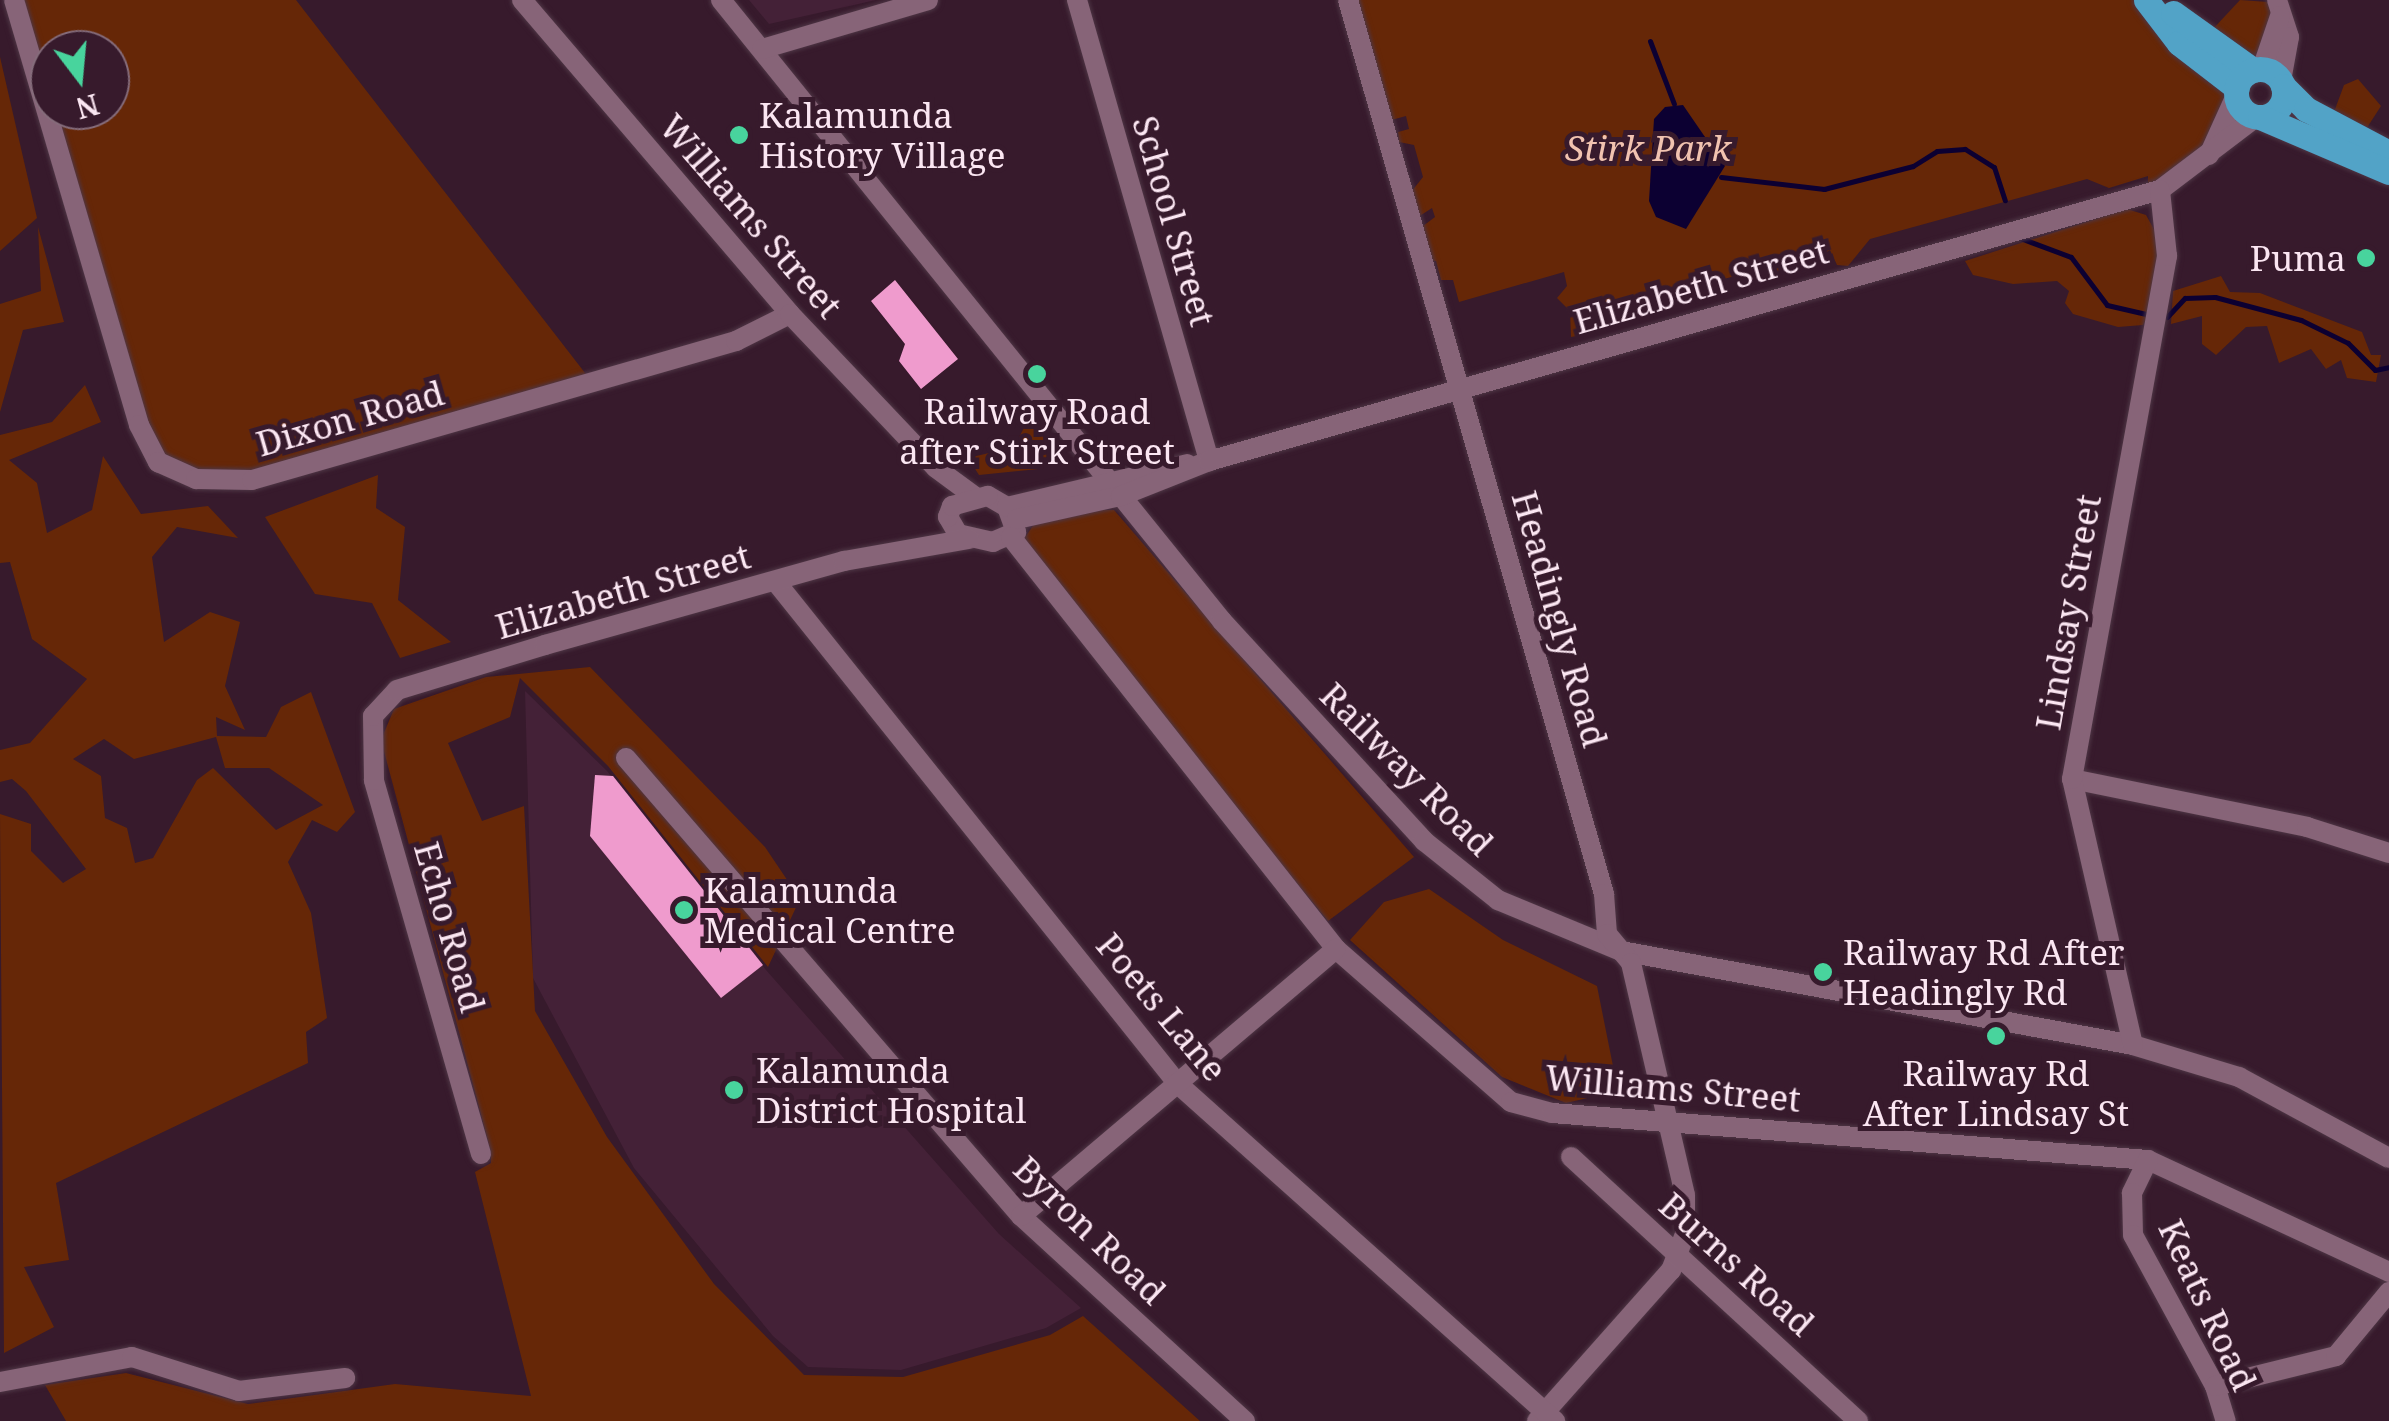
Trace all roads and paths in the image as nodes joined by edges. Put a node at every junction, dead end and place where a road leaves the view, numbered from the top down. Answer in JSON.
{"nodes":[{"id":1,"x":14,"y":0,"type":"edge"},
{"id":2,"x":522,"y":0,"type":"edge"},
{"id":3,"x":720,"y":0,"type":"edge"},
{"id":4,"x":928,"y":0,"type":"edge"},
{"id":5,"x":1077,"y":0,"type":"edge"},
{"id":6,"x":1348,"y":0,"type":"edge"},
{"id":7,"x":2146,"y":0,"type":"edge"},
{"id":8,"x":2157,"y":0,"type":"edge"},
{"id":9,"x":2278,"y":7,"type":"edge"},
{"id":10,"x":762,"y":49,"type":"junction"},
{"id":11,"x":2259,"y":81,"type":"junction"},
{"id":12,"x":2258,"y":117,"type":"junction"},
{"id":13,"x":2389,"y":152,"type":"edge"},
{"id":14,"x":2206,"y":162,"type":"junction"},
{"id":15,"x":2389,"y":172,"type":"edge"},
{"id":16,"x":2160,"y":190,"type":"junction"},
{"id":17,"x":790,"y":314,"type":"junction"},
{"id":18,"x":1460,"y":388,"type":"junction"},
{"id":19,"x":1209,"y":461,"type":"junction"},
{"id":20,"x":936,"y":468,"type":"junction"},
{"id":21,"x":1114,"y":489,"type":"junction"},
{"id":22,"x":974,"y":496,"type":"junction"},
{"id":23,"x":950,"y":511,"type":"junction"},
{"id":24,"x":1007,"y":526,"type":"junction"},
{"id":25,"x":969,"y":539,"type":"junction"},
{"id":26,"x":900,"y":547,"type":"junction"},
{"id":27,"x":776,"y":582,"type":"junction"},
{"id":28,"x":373,"y":716,"type":"joint"},
{"id":29,"x":626,"y":758,"type":"dead end"},
{"id":30,"x":2072,"y":779,"type":"junction"},
{"id":31,"x":2389,"y":853,"type":"edge"},
{"id":32,"x":1336,"y":949,"type":"junction"},
{"id":33,"x":1621,"y":952,"type":"junction"},
{"id":34,"x":2133,"y":1045,"type":"junction"},
{"id":35,"x":1178,"y":1084,"type":"junction"},
{"id":36,"x":1667,"y":1121,"type":"junction"},
{"id":37,"x":481,"y":1154,"type":"dead end"},
{"id":38,"x":1571,"y":1158,"type":"dead end"},
{"id":39,"x":2389,"y":1158,"type":"edge"},
{"id":40,"x":2148,"y":1160,"type":"junction"},
{"id":41,"x":1021,"y":1216,"type":"junction"},
{"id":42,"x":1678,"y":1255,"type":"junction"},
{"id":43,"x":2389,"y":1272,"type":"edge"},
{"id":44,"x":2389,"y":1292,"type":"edge"},
{"id":45,"x":346,"y":1378,"type":"dead end"},
{"id":46,"x":0,"y":1382,"type":"edge"},
{"id":47,"x":2215,"y":1386,"type":"junction"},
{"id":48,"x":1546,"y":1418,"type":"edge"},
{"id":49,"x":1245,"y":1421,"type":"edge"},
{"id":50,"x":1858,"y":1421,"type":"edge"},
{"id":51,"x":2226,"y":1421,"type":"edge"}],
"edges":[{"from":1,"to":17,"type":"street","name":"Dixon Road"},
{"from":2,"to":17,"type":"street","name":"Williams Street"},
{"from":3,"to":10,"type":"street","name":"Railway Road"},
{"from":4,"to":10,"type":"street"},
{"from":5,"to":19,"type":"street","name":"School Street"},
{"from":6,"to":18,"type":"street","name":"Headingly Road"},
{"from":7,"to":11,"type":"main road"},
{"from":8,"to":11,"type":"main road"},
{"from":9,"to":11,"type":"street"},
{"from":10,"to":21,"type":"street","name":"Railway Road"},
{"from":11,"to":12,"type":"main road"},
{"from":11,"to":12,"type":"main road"},
{"from":11,"to":13,"type":"main road"},
{"from":11,"to":14,"type":"street"},
{"from":12,"to":14,"type":"street","name":"Elizabeth Street"},
{"from":12,"to":15,"type":"main road"},
{"from":14,"to":16,"type":"street","name":"Elizabeth Street"},
{"from":16,"to":18,"type":"street","name":"Elizabeth Street"},
{"from":16,"to":30,"type":"street","name":"Lindsay Street"},
{"from":17,"to":20,"type":"street","name":"Williams Street"},
{"from":18,"to":19,"type":"street","name":"Elizabeth Street"},
{"from":18,"to":33,"type":"street","name":"Headingly Road"},
{"from":19,"to":21,"type":"street","name":"Elizabeth Street"},
{"from":20,"to":22,"type":"street","name":"Williams Street"},
{"from":20,"to":23,"type":"street","name":"Williams Street"},
{"from":21,"to":24,"type":"street","name":"Elizabeth Street"},
{"from":21,"to":33,"type":"street","name":"Railway Road"},
{"from":22,"to":23,"type":"street","name":"Elizabeth Street"},
{"from":22,"to":24,"type":"street","name":"Williams Street"},
{"from":23,"to":25,"type":"street"},
{"from":23,"to":26,"type":"street","name":"Elizabeth Street"},
{"from":24,"to":25,"type":"street","name":"Elizabeth Street"},
{"from":24,"to":32,"type":"street","name":"Williams Street"},
{"from":25,"to":26,"type":"street","name":"Elizabeth Street"},
{"from":26,"to":27,"type":"street","name":"Elizabeth Street"},
{"from":27,"to":28,"type":"street","name":"Elizabeth Street"},
{"from":27,"to":35,"type":"street","name":"Poets Lane"},
{"from":28,"to":37,"type":"street","name":"Echo Road"},
{"from":29,"to":41,"type":"street","name":"Byron Road"},
{"from":30,"to":31,"type":"street"},
{"from":30,"to":34,"type":"street","name":"Lindsay Street"},
{"from":32,"to":35,"type":"street"},
{"from":32,"to":36,"type":"street","name":"Williams Street"},
{"from":33,"to":34,"type":"street","name":"Railway Road"},
{"from":33,"to":36,"type":"street","name":"Headingly Road"},
{"from":34,"to":39,"type":"street","name":"Railway Road"},
{"from":35,"to":41,"type":"street"},
{"from":35,"to":48,"type":"street","name":"Poets Lane"},
{"from":36,"to":40,"type":"street","name":"Williams Street"},
{"from":36,"to":42,"type":"street","name":"Headingly Road"},
{"from":38,"to":42,"type":"street","name":"Burns Road"},
{"from":40,"to":43,"type":"street","name":"Williams Street"},
{"from":40,"to":47,"type":"street","name":"Keats Road"},
{"from":41,"to":49,"type":"street","name":"Byron Road"},
{"from":42,"to":48,"type":"street"},
{"from":42,"to":50,"type":"street","name":"Burns Road"},
{"from":44,"to":47,"type":"street"},
{"from":45,"to":46,"type":"street"},
{"from":47,"to":51,"type":"street","name":"Keats Road"}]}
